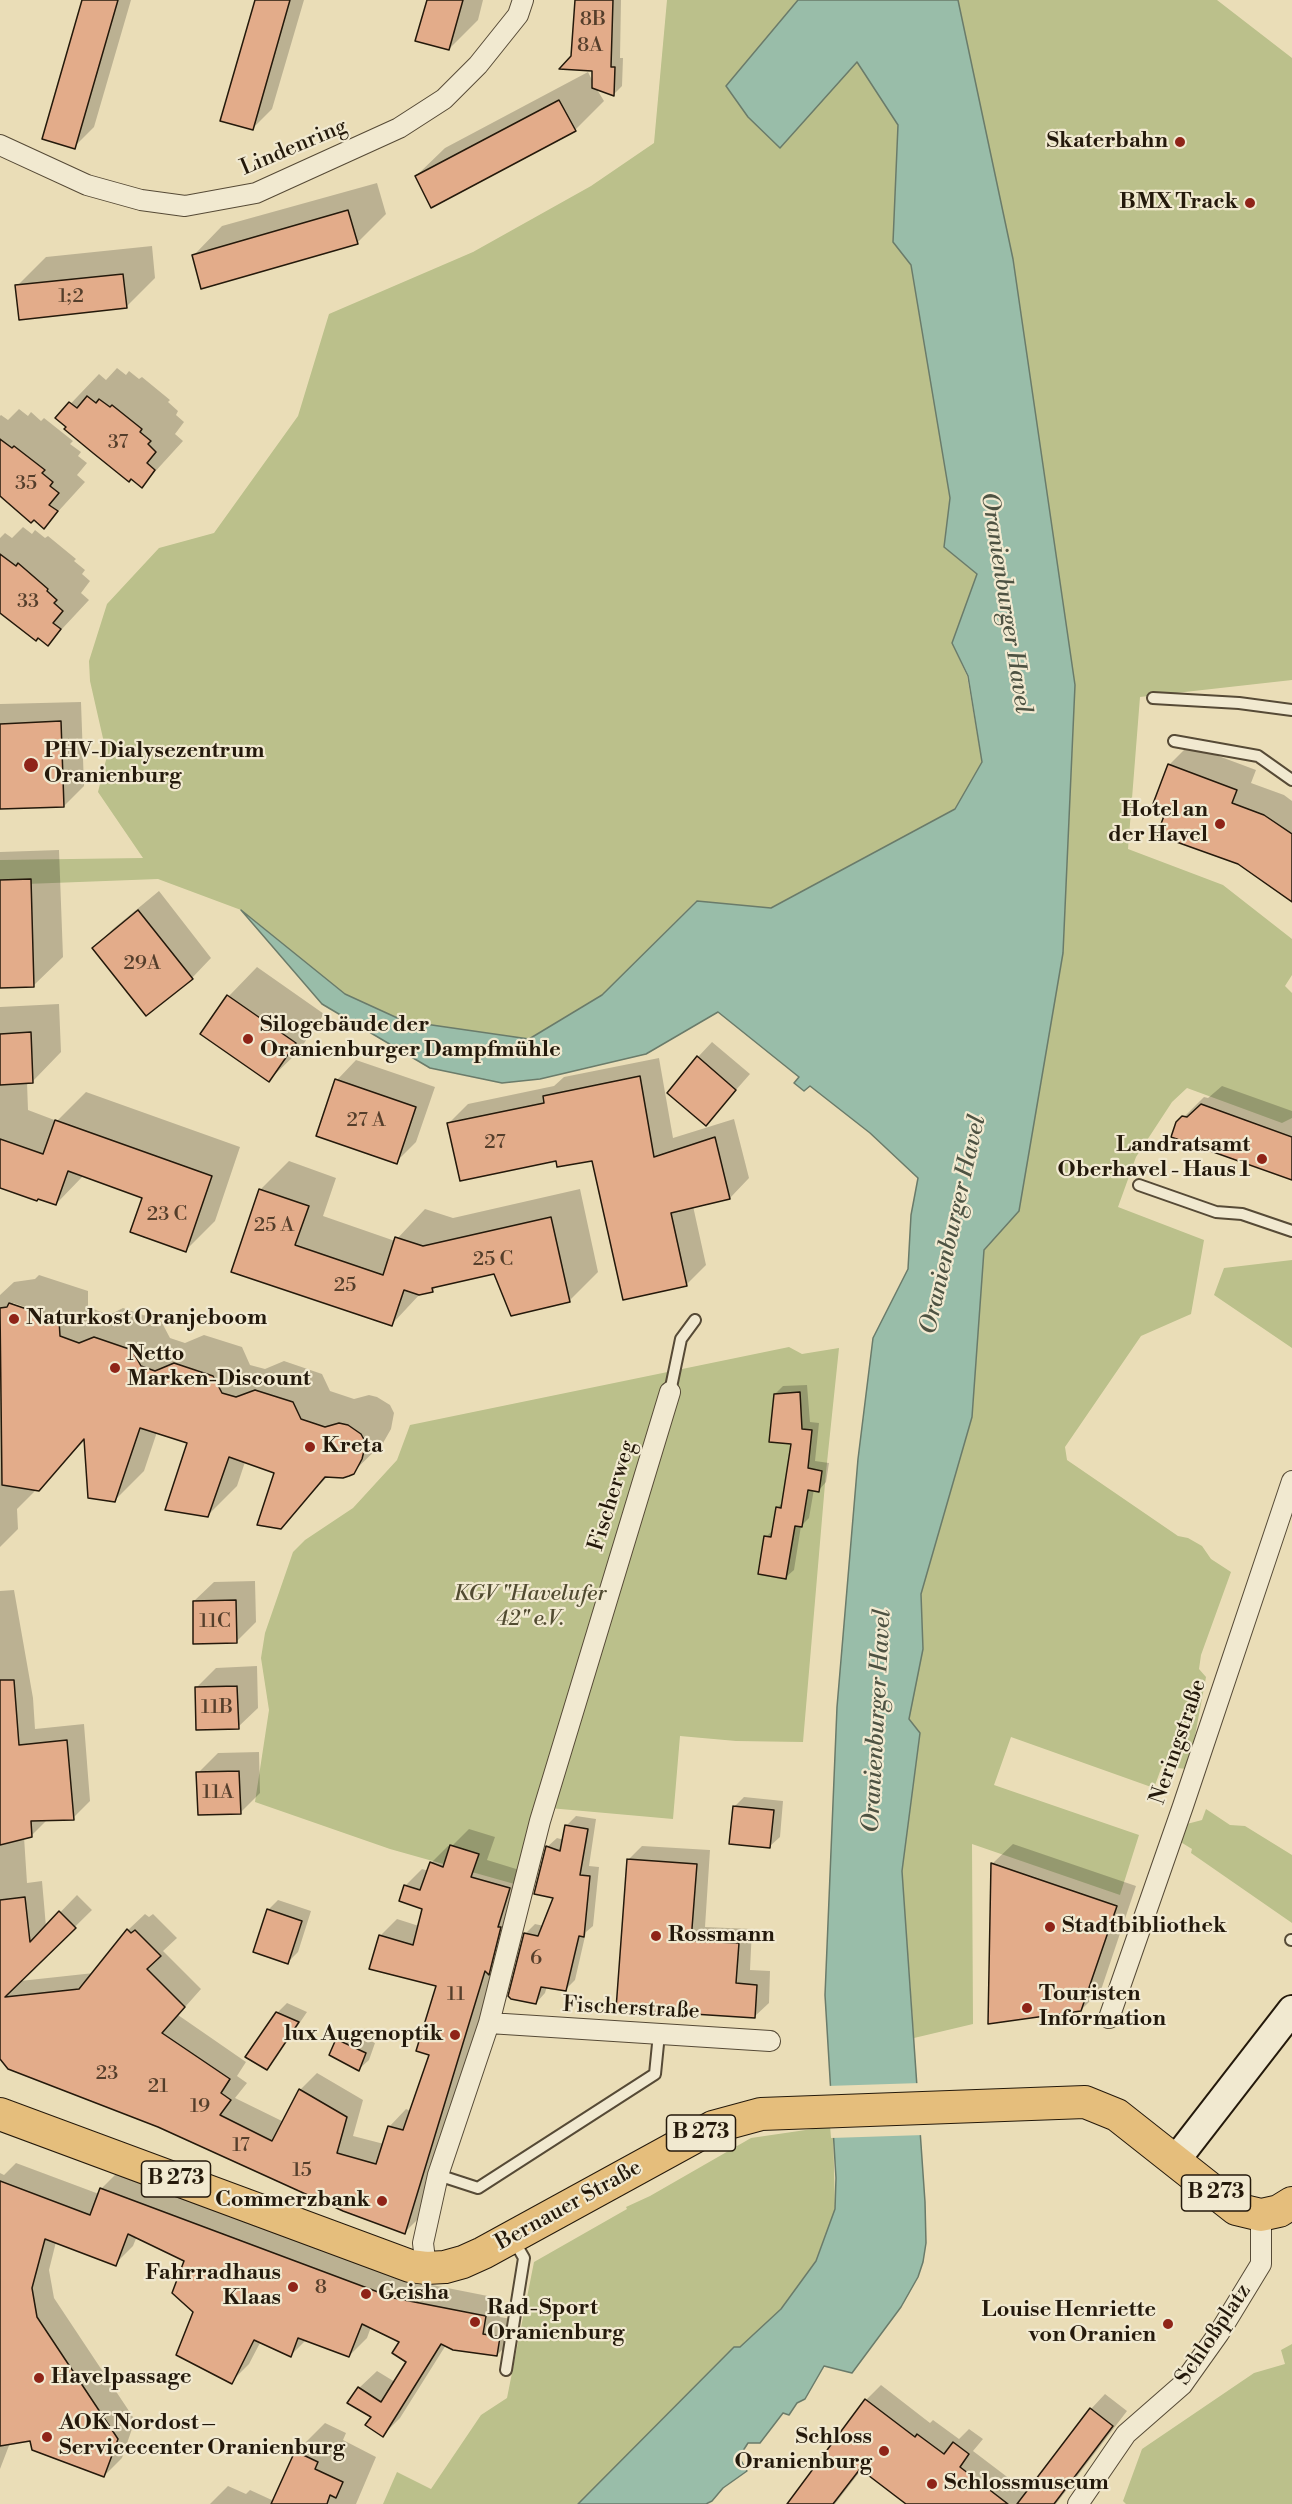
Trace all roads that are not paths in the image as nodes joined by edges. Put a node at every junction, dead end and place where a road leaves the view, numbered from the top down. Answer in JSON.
{"nodes":[{"id":1,"x":522,"y":0,"type":"edge"},
{"id":2,"x":0,"y":145,"type":"edge"},
{"id":3,"x":1153,"y":698,"type":"dead end"},
{"id":4,"x":1292,"y":710,"type":"edge"},
{"id":5,"x":1174,"y":741,"type":"dead end"},
{"id":6,"x":1292,"y":780,"type":"edge"},
{"id":7,"x":1139,"y":1185,"type":"dead end"},
{"id":8,"x":1292,"y":1231,"type":"edge"},
{"id":9,"x":695,"y":1320,"type":"dead end"},
{"id":10,"x":670,"y":1392,"type":"joint"},
{"id":11,"x":1292,"y":1481,"type":"edge"},
{"id":12,"x":1292,"y":2010,"type":"edge"},
{"id":13,"x":1108,"y":2018,"type":"dead end"},
{"id":14,"x":489,"y":2023,"type":"junction"},
{"id":15,"x":659,"y":2034,"type":"junction"},
{"id":16,"x":770,"y":2041,"type":"dead end"},
{"id":17,"x":0,"y":2114,"type":"edge"},
{"id":18,"x":1175,"y":2161,"type":"junction"},
{"id":19,"x":438,"y":2175,"type":"junction"},
{"id":20,"x":1291,"y":2204,"type":"edge"},
{"id":21,"x":1261,"y":2215,"type":"junction"},
{"id":22,"x":512,"y":2237,"type":"junction"},
{"id":23,"x":426,"y":2268,"type":"junction"},
{"id":24,"x":506,"y":2370,"type":"dead end"},
{"id":25,"x":1078,"y":2504,"type":"edge"}],
"edges":[{"from":1,"to":2,"type":"street","name":"Lindenring"},
{"from":3,"to":4,"type":"lane"},
{"from":5,"to":6,"type":"lane"},
{"from":7,"to":8,"type":"lane"},
{"from":9,"to":10,"type":"lane"},
{"from":10,"to":14,"type":"street","name":"Fischerweg"},
{"from":11,"to":13,"type":"street","name":"Neringstraße"},
{"from":12,"to":18,"type":"main road"},
{"from":14,"to":15,"type":"street","name":"Fischerstraße"},
{"from":14,"to":19,"type":"street"},
{"from":15,"to":16,"type":"street","name":"Fischerstraße"},
{"from":15,"to":19,"type":"lane"},
{"from":17,"to":23,"type":"main road","name":"Bernauer Straße","number":"B 273"},
{"from":18,"to":21,"type":"main road","number":"B 273"},
{"from":18,"to":22,"type":"main road","name":"Bernauer Straße","number":"B 273"},
{"from":19,"to":23,"type":"street"},
{"from":20,"to":21,"type":"main road","number":"B 273"},
{"from":21,"to":25,"type":"street","name":"Schloßplatz"},
{"from":22,"to":23,"type":"main road","name":"Bernauer Straße","number":"B 273"},
{"from":22,"to":24,"type":"lane"}]}
